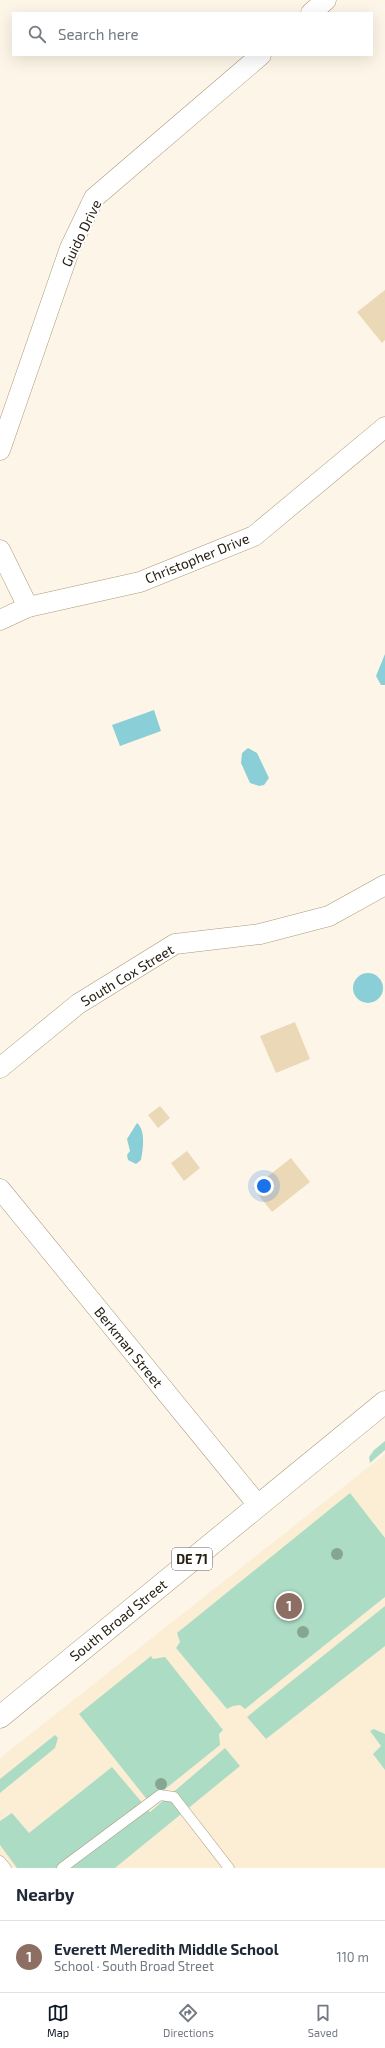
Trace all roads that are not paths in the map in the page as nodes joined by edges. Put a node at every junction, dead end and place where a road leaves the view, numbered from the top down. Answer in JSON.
{"nodes":[{"id":1,"x":326,"y":0,"type":"edge"},
{"id":2,"x":311,"y":12,"type":"edge"},
{"id":3,"x":260,"y":56,"type":"edge"},
{"id":4,"x":385,"y":427,"type":"edge"},
{"id":5,"x":0,"y":450,"type":"edge"},
{"id":6,"x":0,"y":550,"type":"edge"},
{"id":7,"x":28,"y":607,"type":"junction"},
{"id":8,"x":0,"y":620,"type":"edge"},
{"id":9,"x":385,"y":885,"type":"edge"},
{"id":10,"x":0,"y":1068,"type":"edge"},
{"id":11,"x":0,"y":1189,"type":"edge"},
{"id":12,"x":385,"y":1402,"type":"edge"},
{"id":13,"x":258,"y":1505,"type":"junction"},
{"id":14,"x":0,"y":1717,"type":"edge"},
{"id":15,"x":0,"y":1861,"type":"edge"},
{"id":16,"x":6,"y":1868,"type":"edge"},
{"id":17,"x":62,"y":1868,"type":"edge"},
{"id":18,"x":229,"y":1868,"type":"edge"}],
"edges":[{"from":1,"to":2,"type":"street"},
{"from":3,"to":5,"type":"street","name":"Guido Drive"},
{"from":4,"to":7,"type":"street","name":"Christopher Drive"},
{"from":6,"to":7,"type":"street"},
{"from":7,"to":8,"type":"street","name":"Christopher Drive"},
{"from":9,"to":10,"type":"street","name":"South Cox Street"},
{"from":11,"to":13,"type":"street","name":"Berkman Street"},
{"from":12,"to":13,"type":"main road","name":"South Broad Street","number":"DE 71"},
{"from":13,"to":14,"type":"main road","name":"South Broad Street","number":"DE 71"},
{"from":15,"to":16,"type":"lane"},
{"from":17,"to":18,"type":"lane"}]}
